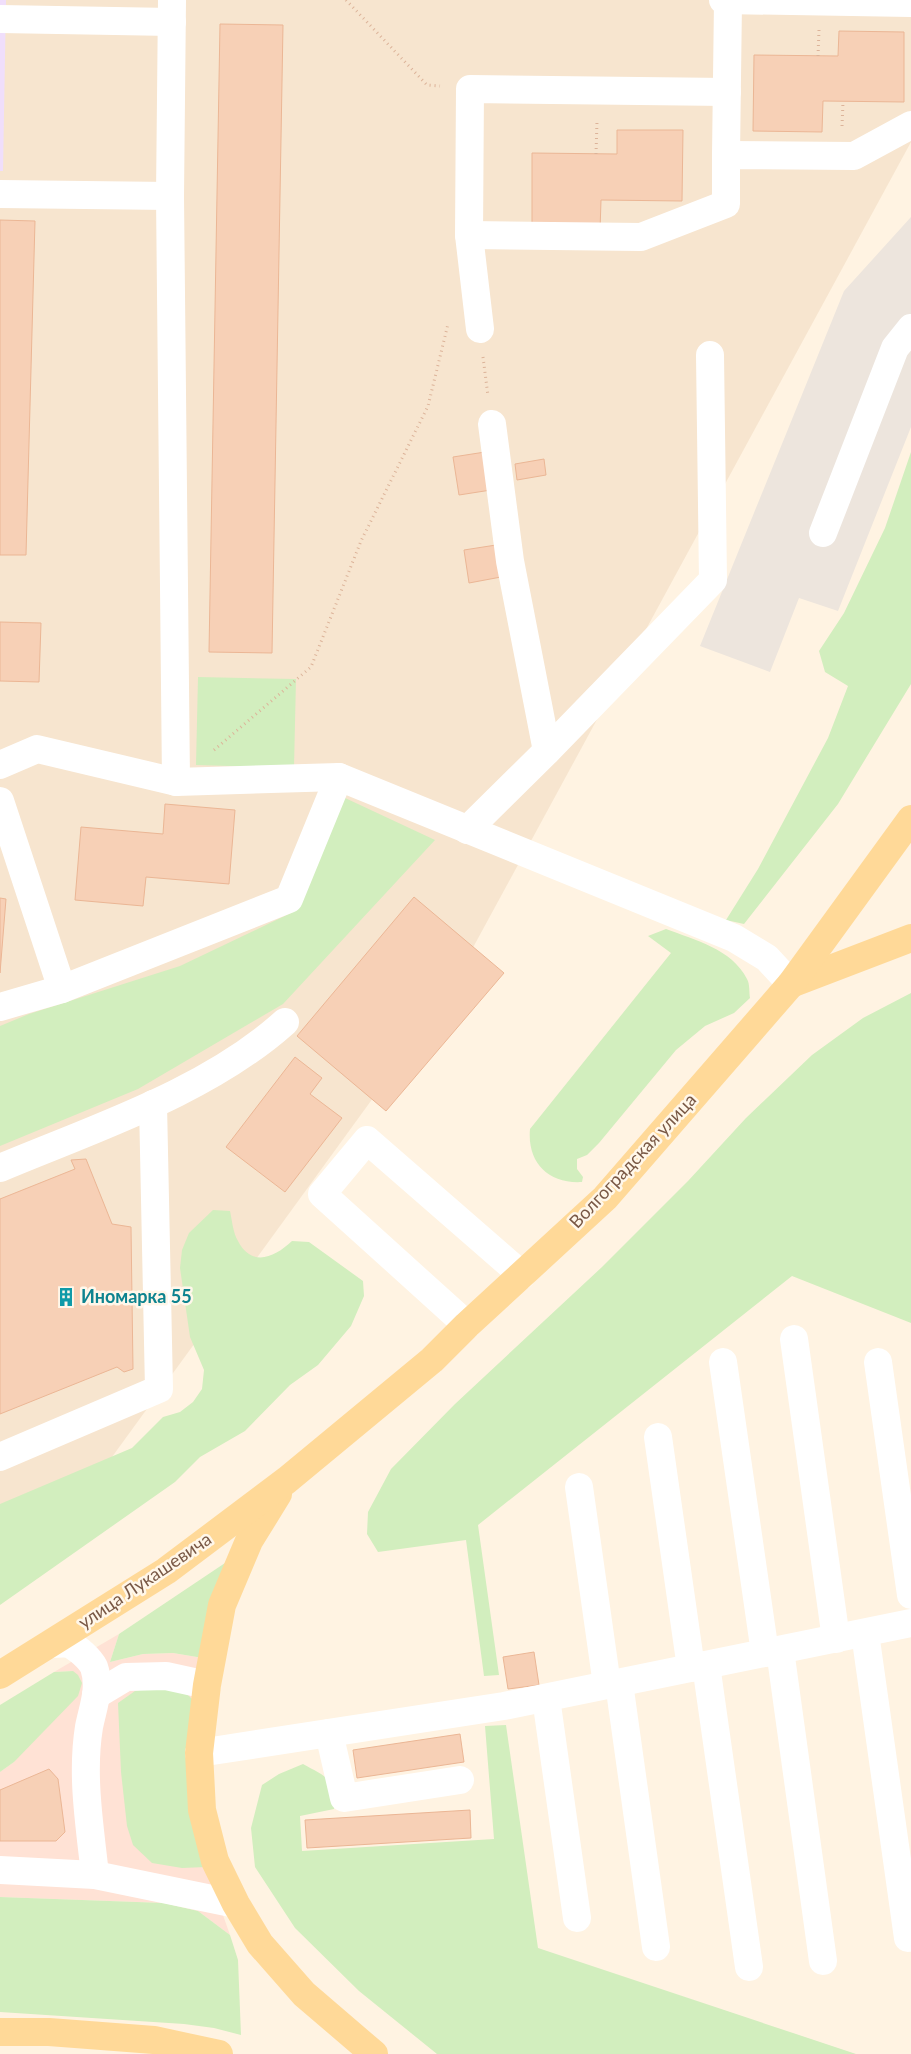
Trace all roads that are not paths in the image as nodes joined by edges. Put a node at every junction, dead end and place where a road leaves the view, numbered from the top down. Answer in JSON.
{"nodes":[{"id":1,"x":725,"y":1,"type":"edge"},
{"id":2,"x":868,"y":2,"type":"edge"},
{"id":3,"x":911,"y":3,"type":"edge"},
{"id":4,"x":172,"y":11,"type":"edge"},
{"id":5,"x":0,"y":19,"type":"edge"},
{"id":6,"x":727,"y":92,"type":"junction"},
{"id":7,"x":911,"y":125,"type":"edge"},
{"id":8,"x":726,"y":155,"type":"junction"},
{"id":9,"x":0,"y":194,"type":"edge"},
{"id":10,"x":170,"y":196,"type":"junction"},
{"id":11,"x":469,"y":235,"type":"junction"},
{"id":12,"x":911,"y":328,"type":"edge"},
{"id":13,"x":480,"y":329,"type":"road end"},
{"id":14,"x":710,"y":355,"type":"dead end"},
{"id":15,"x":492,"y":424,"type":"road end"},
{"id":16,"x":823,"y":533,"type":"dead end"},
{"id":17,"x":0,"y":749,"type":"edge"},
{"id":18,"x":37,"y":749,"type":"junction"},
{"id":19,"x":547,"y":751,"type":"junction"},
{"id":20,"x":0,"y":765,"type":"edge"},
{"id":21,"x":339,"y":778,"type":"junction"},
{"id":22,"x":176,"y":782,"type":"junction"},
{"id":23,"x":0,"y":801,"type":"edge"},
{"id":24,"x":911,"y":820,"type":"edge"},
{"id":25,"x":467,"y":830,"type":"junction"},
{"id":26,"x":911,"y":938,"type":"edge"},
{"id":27,"x":791,"y":984,"type":"junction"},
{"id":28,"x":62,"y":989,"type":"junction"},
{"id":29,"x":0,"y":1007,"type":"edge"},
{"id":30,"x":285,"y":1022,"type":"dead end"},
{"id":31,"x":153,"y":1104,"type":"junction"},
{"id":32,"x":0,"y":1168,"type":"edge"},
{"id":33,"x":522,"y":1276,"type":"junction"},
{"id":34,"x":467,"y":1325,"type":"junction"},
{"id":35,"x":794,"y":1339,"type":"dead end"},
{"id":36,"x":724,"y":1362,"type":"dead end"},
{"id":37,"x":878,"y":1362,"type":"dead end"},
{"id":38,"x":658,"y":1437,"type":"dead end"},
{"id":39,"x":0,"y":1457,"type":"edge"},
{"id":40,"x":287,"y":1480,"type":"junction"},
{"id":41,"x":579,"y":1487,"type":"dead end"},
{"id":42,"x":911,"y":1595,"type":"edge"},
{"id":43,"x":911,"y":1623,"type":"edge"},
{"id":44,"x":865,"y":1632,"type":"junction"},
{"id":45,"x":836,"y":1639,"type":"junction"},
{"id":46,"x":50,"y":1644,"type":"junction"},
{"id":47,"x":772,"y":1651,"type":"junction"},
{"id":48,"x":698,"y":1667,"type":"junction"},
{"id":49,"x":0,"y":1675,"type":"edge"},
{"id":50,"x":613,"y":1684,"type":"junction"},
{"id":51,"x":207,"y":1685,"type":"junction"},
{"id":52,"x":96,"y":1695,"type":"junction"},
{"id":53,"x":546,"y":1698,"type":"junction"},
{"id":54,"x":329,"y":1733,"type":"junction"},
{"id":55,"x":199,"y":1753,"type":"junction"},
{"id":56,"x":460,"y":1780,"type":"dead end"},
{"id":57,"x":0,"y":1870,"type":"edge"},
{"id":58,"x":95,"y":1875,"type":"junction"},
{"id":59,"x":236,"y":1904,"type":"junction"},
{"id":60,"x":577,"y":1918,"type":"dead end"},
{"id":61,"x":908,"y":1938,"type":"dead end"},
{"id":62,"x":656,"y":1947,"type":"dead end"},
{"id":63,"x":824,"y":1961,"type":"dead end"},
{"id":64,"x":749,"y":1967,"type":"dead end"},
{"id":65,"x":0,"y":2032,"type":"edge"},
{"id":66,"x":219,"y":2054,"type":"edge"},
{"id":67,"x":374,"y":2054,"type":"edge"}],
"edges":[{"from":1,"to":2,"type":"lane"},
{"from":1,"to":6,"type":"lane"},
{"from":2,"to":3,"type":"lane"},
{"from":4,"to":5,"type":"lane"},
{"from":4,"to":10,"type":"lane"},
{"from":6,"to":8,"type":"lane"},
{"from":6,"to":11,"type":"lane"},
{"from":7,"to":8,"type":"lane"},
{"from":8,"to":11,"type":"lane"},
{"from":9,"to":10,"type":"lane"},
{"from":10,"to":22,"type":"lane"},
{"from":11,"to":13,"type":"lane"},
{"from":12,"to":16,"type":"lane"},
{"from":14,"to":19,"type":"lane"},
{"from":15,"to":19,"type":"lane"},
{"from":17,"to":18,"type":"lane"},
{"from":18,"to":20,"type":"lane"},
{"from":18,"to":22,"type":"lane"},
{"from":19,"to":25,"type":"lane"},
{"from":21,"to":22,"type":"lane"},
{"from":21,"to":25,"type":"lane"},
{"from":21,"to":28,"type":"lane"},
{"from":23,"to":28,"type":"lane"},
{"from":24,"to":27,"type":"main road","name":"Волгоградская улица"},
{"from":25,"to":27,"type":"lane"},
{"from":26,"to":27,"type":"main road"},
{"from":27,"to":33,"type":"main road","name":"Волгоградская улица"},
{"from":28,"to":29,"type":"lane"},
{"from":30,"to":31,"type":"lane"},
{"from":31,"to":32,"type":"lane"},
{"from":31,"to":39,"type":"lane"},
{"from":33,"to":34,"type":"main road","name":"Волгоградская улица"},
{"from":33,"to":34,"type":"lane"},
{"from":34,"to":40,"type":"main road","name":"Волгоградская улица"},
{"from":35,"to":45,"type":"lane"},
{"from":36,"to":47,"type":"lane"},
{"from":37,"to":42,"type":"lane"},
{"from":38,"to":48,"type":"lane"},
{"from":40,"to":46,"type":"main road","name":"улица Лукашевича"},
{"from":40,"to":51,"type":"main road"},
{"from":41,"to":50,"type":"lane"},
{"from":43,"to":44,"type":"lane"},
{"from":44,"to":45,"type":"lane"},
{"from":44,"to":61,"type":"lane"},
{"from":45,"to":47,"type":"lane"},
{"from":46,"to":49,"type":"main road","name":"улица Лукашевича"},
{"from":46,"to":52,"type":"lane"},
{"from":47,"to":48,"type":"lane"},
{"from":47,"to":63,"type":"lane"},
{"from":48,"to":50,"type":"lane"},
{"from":48,"to":64,"type":"lane"},
{"from":50,"to":53,"type":"lane"},
{"from":50,"to":62,"type":"lane"},
{"from":51,"to":52,"type":"lane"},
{"from":51,"to":55,"type":"main road"},
{"from":52,"to":58,"type":"lane"},
{"from":53,"to":54,"type":"lane"},
{"from":53,"to":60,"type":"lane"},
{"from":54,"to":55,"type":"lane"},
{"from":54,"to":56,"type":"lane"},
{"from":55,"to":59,"type":"main road"},
{"from":57,"to":58,"type":"lane"},
{"from":58,"to":59,"type":"lane"},
{"from":59,"to":67,"type":"main road"},
{"from":65,"to":66,"type":"main road"}]}
